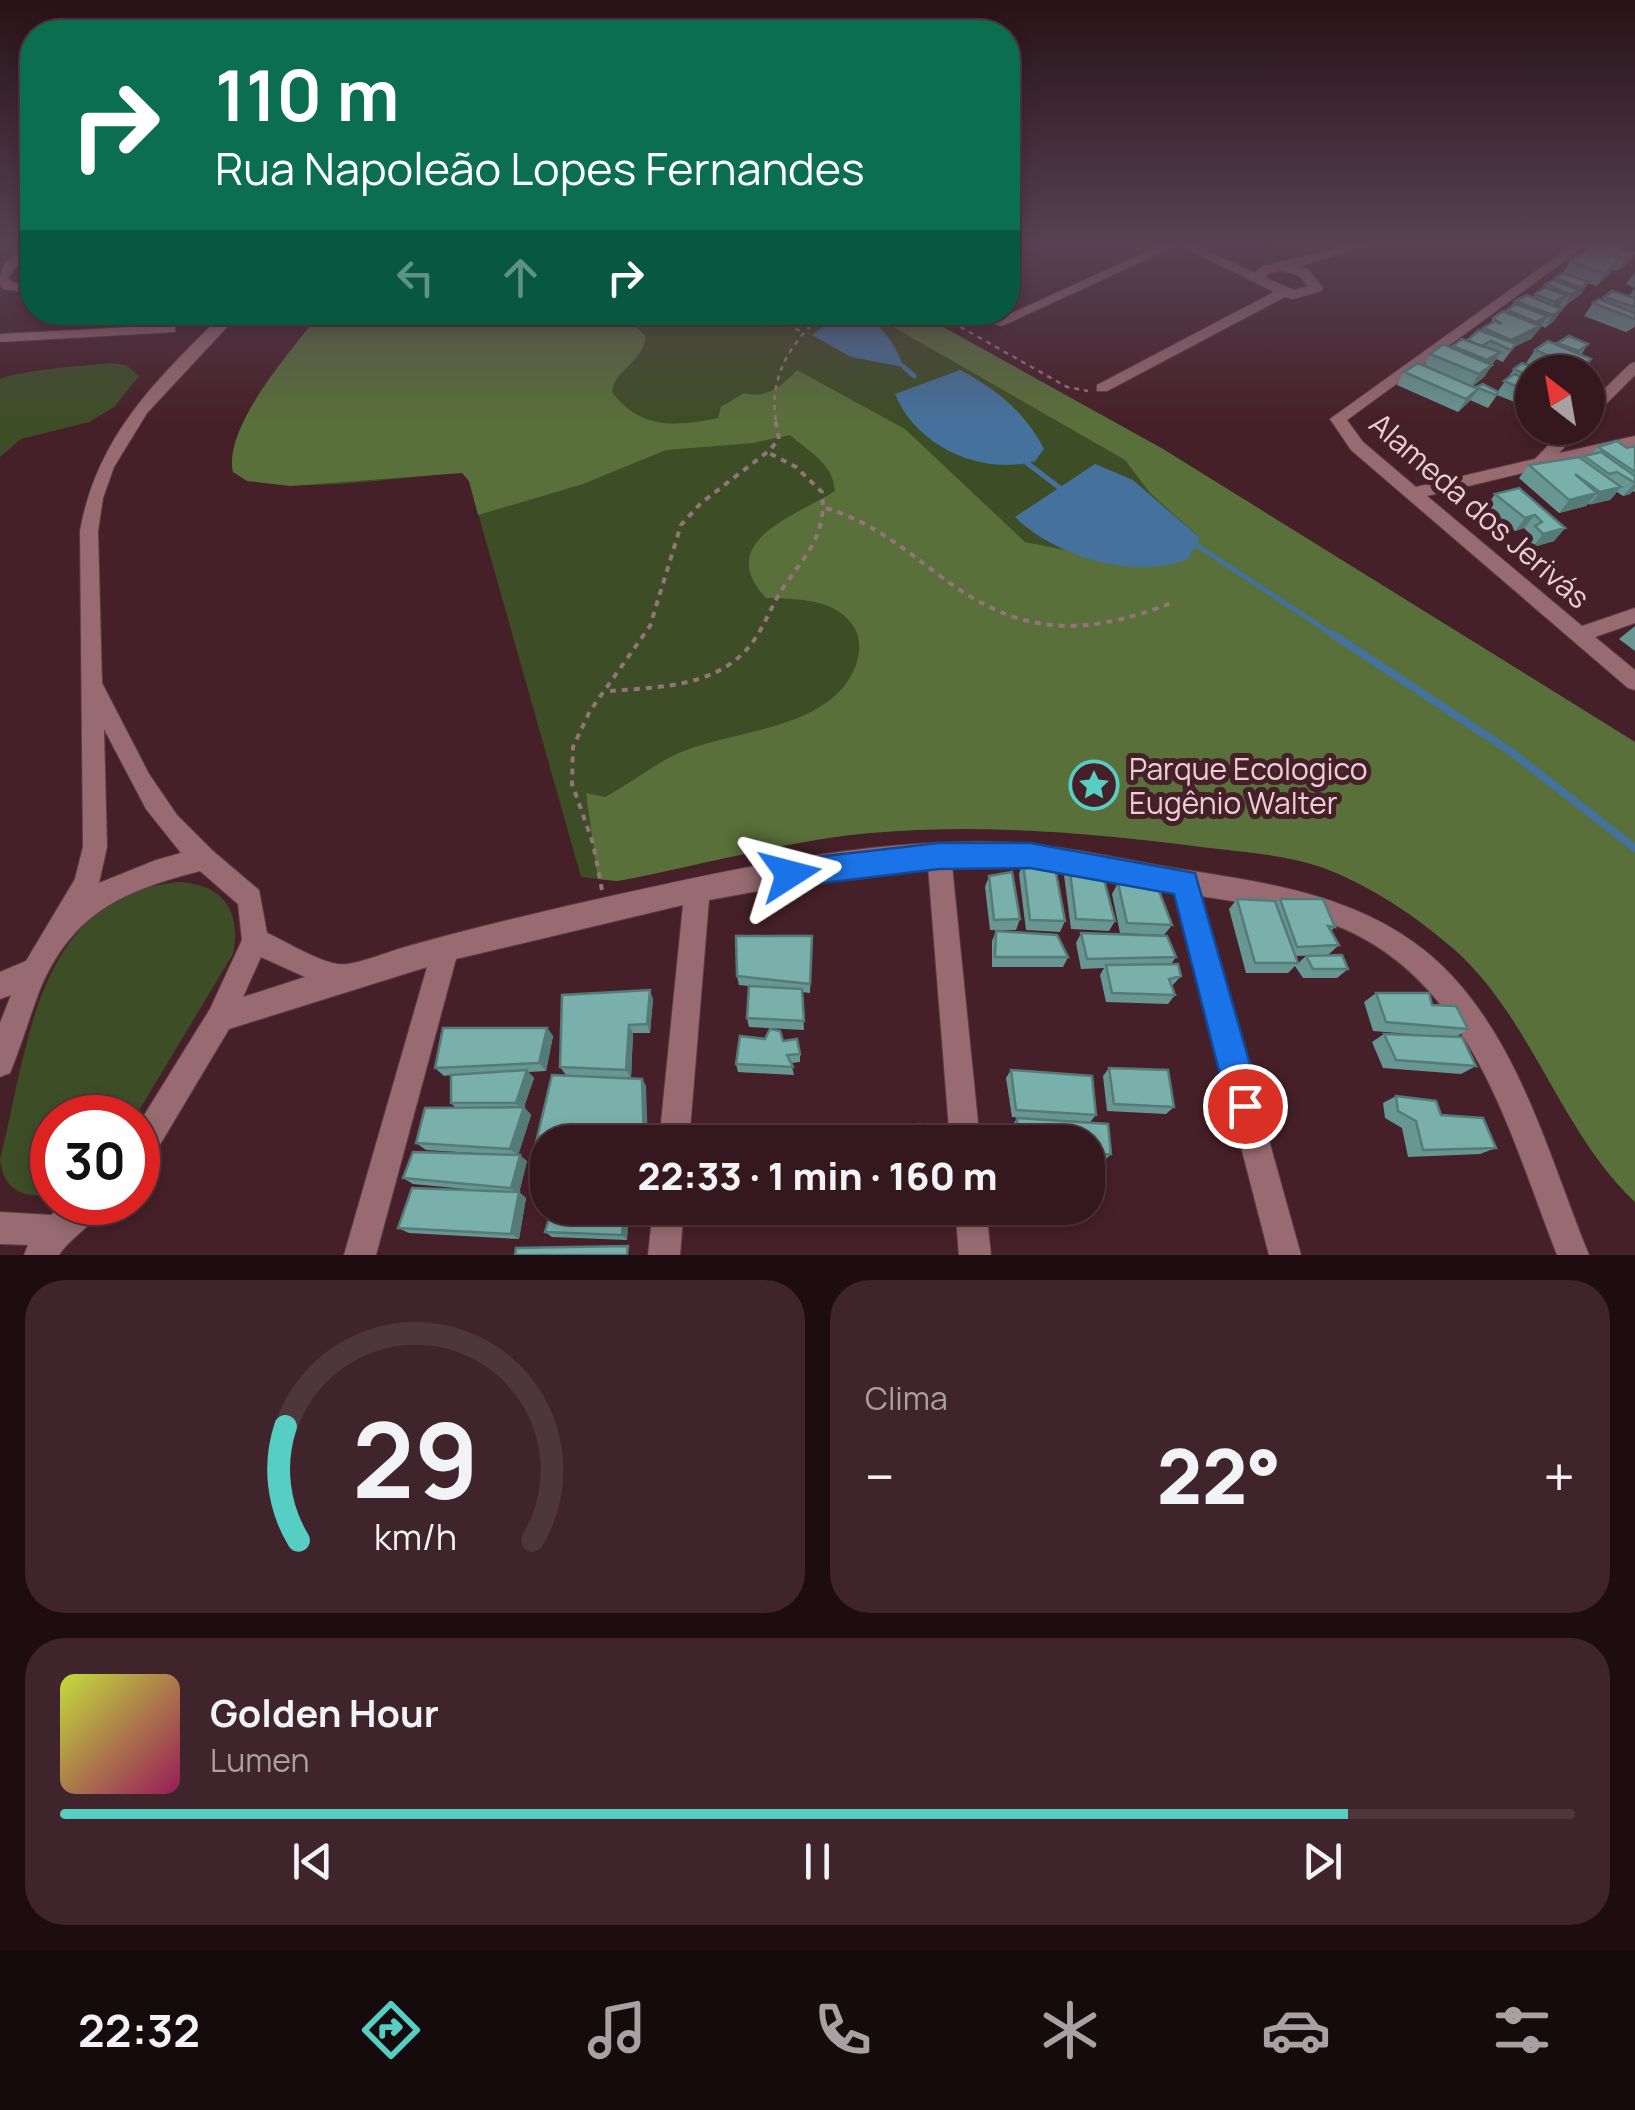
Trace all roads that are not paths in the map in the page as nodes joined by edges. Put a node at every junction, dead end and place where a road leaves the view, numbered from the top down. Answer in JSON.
{"nodes":[{"id":1,"x":1260,"y":305,"type":"edge"},
{"id":2,"x":1497,"y":305,"type":"edge"},
{"id":3,"x":221,"y":325,"type":"edge"},
{"id":4,"x":170,"y":329,"type":"dead end"},
{"id":5,"x":0,"y":338,"type":"edge"},
{"id":6,"x":1635,"y":368,"type":"edge"},
{"id":7,"x":1102,"y":388,"type":"road end"},
{"id":8,"x":1605,"y":397,"type":"edge"},
{"id":9,"x":1605,"y":434,"type":"edge"},
{"id":10,"x":1632,"y":441,"type":"edge"},
{"id":11,"x":1558,"y":445,"type":"edge"},
{"id":12,"x":1540,"y":464,"type":"junction"},
{"id":13,"x":1414,"y":493,"type":"junction"},
{"id":14,"x":1635,"y":615,"type":"edge"},
{"id":15,"x":1578,"y":635,"type":"junction"},
{"id":16,"x":92,"y":679,"type":"junction"},
{"id":17,"x":1635,"y":682,"type":"edge"},
{"id":18,"x":939,"y":856,"type":"junction"},
{"id":19,"x":204,"y":859,"type":"junction"},
{"id":20,"x":1185,"y":882,"type":"junction"},
{"id":21,"x":697,"y":891,"type":"junction"},
{"id":22,"x":67,"y":918,"type":"junction"},
{"id":23,"x":255,"y":941,"type":"junction"},
{"id":24,"x":444,"y":950,"type":"junction"},
{"id":25,"x":30,"y":973,"type":"junction"},
{"id":26,"x":336,"y":977,"type":"junction"},
{"id":27,"x":0,"y":986,"type":"edge"},
{"id":28,"x":220,"y":1019,"type":"junction"},
{"id":29,"x":0,"y":1064,"type":"edge"},
{"id":30,"x":160,"y":1116,"type":"edge"},
{"id":31,"x":676,"y":1125,"type":"edge"},
{"id":32,"x":963,"y":1125,"type":"edge"},
{"id":33,"x":67,"y":1225,"type":"edge"},
{"id":34,"x":667,"y":1225,"type":"edge"},
{"id":35,"x":972,"y":1225,"type":"edge"},
{"id":36,"x":0,"y":1228,"type":"edge"},
{"id":37,"x":48,"y":1243,"type":"edge"},
{"id":38,"x":360,"y":1255,"type":"edge"},
{"id":39,"x":664,"y":1255,"type":"edge"},
{"id":40,"x":975,"y":1255,"type":"edge"},
{"id":41,"x":1285,"y":1255,"type":"edge"},
{"id":42,"x":1574,"y":1255,"type":"edge"}],
"edges":[{"from":1,"to":7,"type":"street"},
{"from":2,"to":13,"type":"street","name":"Alameda dos Jerivás"},
{"from":3,"to":16,"type":"street"},
{"from":4,"to":5,"type":"street"},
{"from":6,"to":8,"type":"street"},
{"from":9,"to":10,"type":"street"},
{"from":10,"to":12,"type":"street"},
{"from":11,"to":12,"type":"street"},
{"from":12,"to":13,"type":"street"},
{"from":13,"to":15,"type":"street","name":"Alameda dos Jerivás"},
{"from":14,"to":15,"type":"street"},
{"from":15,"to":17,"type":"street","name":"Alameda dos Jerivás"},
{"from":16,"to":19,"type":"street"},
{"from":16,"to":22,"type":"street"},
{"from":18,"to":20,"type":"street"},
{"from":18,"to":21,"type":"street"},
{"from":18,"to":32,"type":"street"},
{"from":19,"to":22,"type":"street"},
{"from":19,"to":23,"type":"street"},
{"from":20,"to":41,"type":"street"},
{"from":20,"to":42,"type":"street"},
{"from":21,"to":24,"type":"street"},
{"from":21,"to":31,"type":"street"},
{"from":22,"to":25,"type":"street"},
{"from":23,"to":26,"type":"street"},
{"from":23,"to":28,"type":"street"},
{"from":24,"to":26,"type":"street"},
{"from":24,"to":38,"type":"street"},
{"from":25,"to":27,"type":"street"},
{"from":25,"to":29,"type":"street"},
{"from":26,"to":28,"type":"street"},
{"from":28,"to":30,"type":"street"},
{"from":33,"to":37,"type":"street"},
{"from":34,"to":39,"type":"street"},
{"from":35,"to":40,"type":"street"},
{"from":36,"to":37,"type":"street"}]}
